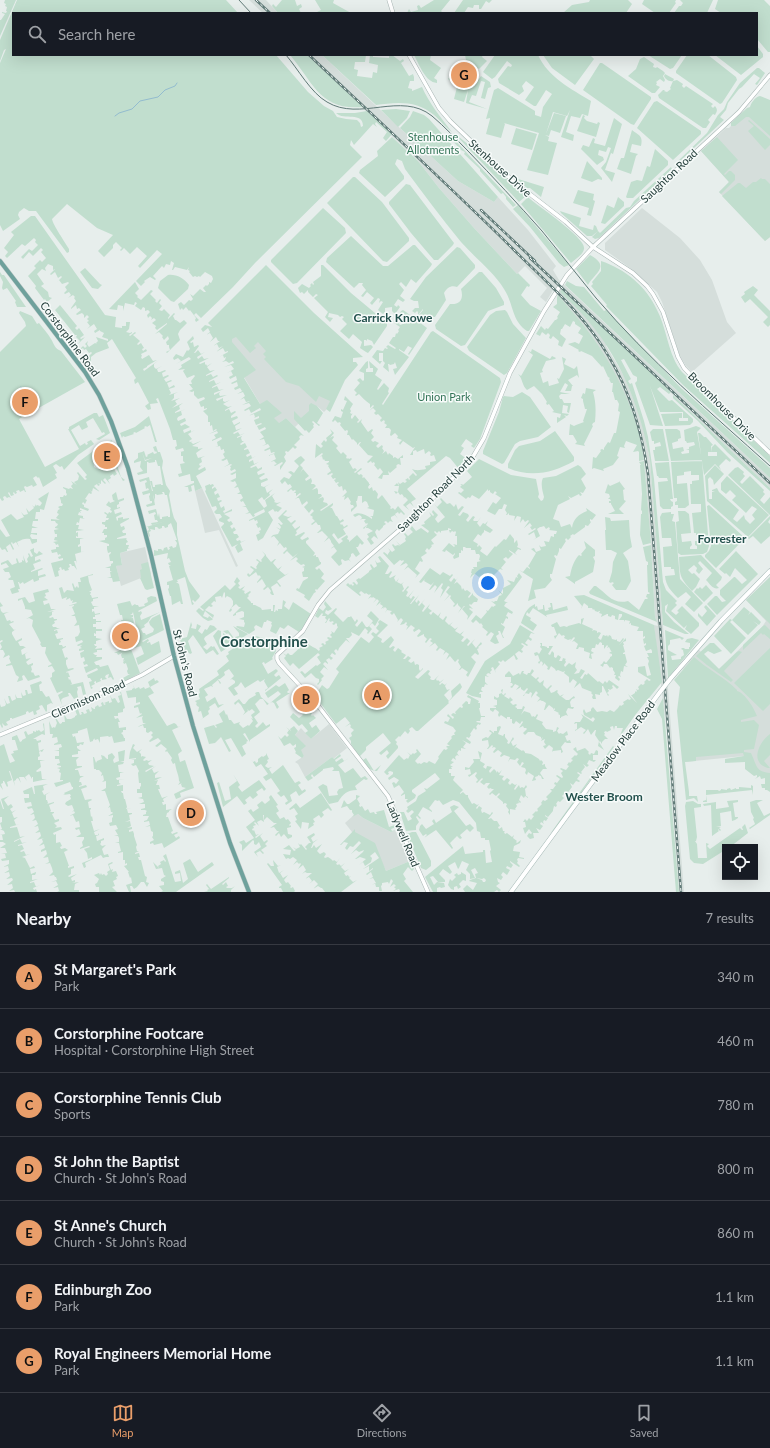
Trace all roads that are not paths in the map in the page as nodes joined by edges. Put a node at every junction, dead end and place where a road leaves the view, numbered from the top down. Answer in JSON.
{"nodes":[{"id":1,"x":389,"y":0,"type":"edge"},
{"id":2,"x":393,"y":12,"type":"edge"},
{"id":3,"x":410,"y":56,"type":"edge"},
{"id":4,"x":770,"y":75,"type":"edge"},
{"id":5,"x":593,"y":247,"type":"junction"},
{"id":6,"x":0,"y":261,"type":"edge"},
{"id":7,"x":567,"y":276,"type":"joint"},
{"id":8,"x":116,"y":434,"type":"joint"},
{"id":9,"x":770,"y":453,"type":"edge"},
{"id":10,"x":770,"y":571,"type":"edge"},
{"id":11,"x":174,"y":656,"type":"junction"},
{"id":12,"x":277,"y":659,"type":"joint"},
{"id":13,"x":0,"y":735,"type":"edge"},
{"id":14,"x":249,"y":892,"type":"edge"},
{"id":15,"x":428,"y":892,"type":"edge"},
{"id":16,"x":511,"y":892,"type":"edge"}],
"edges":[{"from":1,"to":2,"type":"street"},
{"from":3,"to":5,"type":"street","name":"Stenhouse Drive"},
{"from":4,"to":5,"type":"street","name":"Saughton Road"},
{"from":5,"to":7,"type":"street","name":"Saughton Road"},
{"from":5,"to":9,"type":"street","name":"Broomhouse Drive"},
{"from":6,"to":8,"type":"main road","name":"Corstorphine Road"},
{"from":7,"to":12,"type":"street","name":"Saughton Road North"},
{"from":8,"to":11,"type":"main road","name":"St John's Road"},
{"from":10,"to":16,"type":"main road","name":"Meadow Place Road","bridge":true},
{"from":11,"to":13,"type":"street","name":"Clermiston Road"},
{"from":11,"to":14,"type":"main road","name":"St John's Road"},
{"from":12,"to":15,"type":"street","name":"Ladywell Road"}]}
